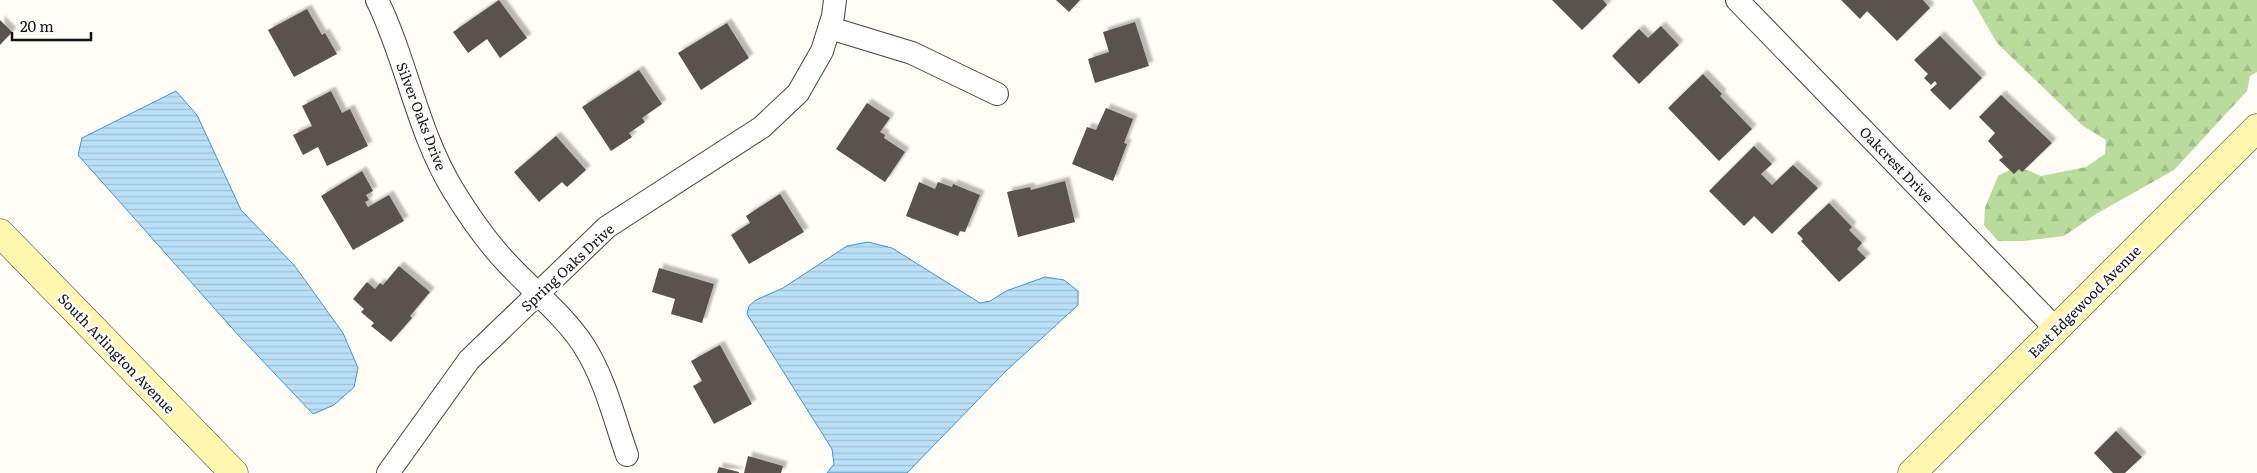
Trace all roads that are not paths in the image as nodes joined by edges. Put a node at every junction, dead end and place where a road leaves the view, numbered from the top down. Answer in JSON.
{"nodes":[{"id":1,"x":378,"y":0,"type":"edge"},
{"id":2,"x":835,"y":0,"type":"edge"},
{"id":3,"x":1737,"y":0,"type":"edge"},
{"id":4,"x":830,"y":28,"type":"junction"},
{"id":5,"x":997,"y":94,"type":"dead end"},
{"id":6,"x":2257,"y":128,"type":"edge"},
{"id":7,"x":0,"y":233,"type":"edge"},
{"id":8,"x":537,"y":294,"type":"junction"},
{"id":9,"x":2056,"y":328,"type":"junction"},
{"id":10,"x":627,"y":455,"type":"dead end"},
{"id":11,"x":234,"y":473,"type":"edge"},
{"id":12,"x":388,"y":473,"type":"edge"},
{"id":13,"x":1912,"y":473,"type":"edge"}],
"edges":[{"from":1,"to":8,"type":"street","name":"Silver Oaks Drive"},
{"from":2,"to":4,"type":"street","name":"Spring Oaks Drive"},
{"from":3,"to":9,"type":"street","name":"Oakcrest Drive"},
{"from":4,"to":5,"type":"street"},
{"from":4,"to":8,"type":"street","name":"Spring Oaks Drive"},
{"from":6,"to":9,"type":"main road","name":"East Edgewood Avenue"},
{"from":7,"to":11,"type":"main road","name":"South Arlington Avenue"},
{"from":8,"to":10,"type":"street","name":"Silver Oaks Drive"},
{"from":8,"to":12,"type":"street","name":"Spring Oaks Drive"},
{"from":9,"to":13,"type":"main road","name":"East Edgewood Avenue"}]}
